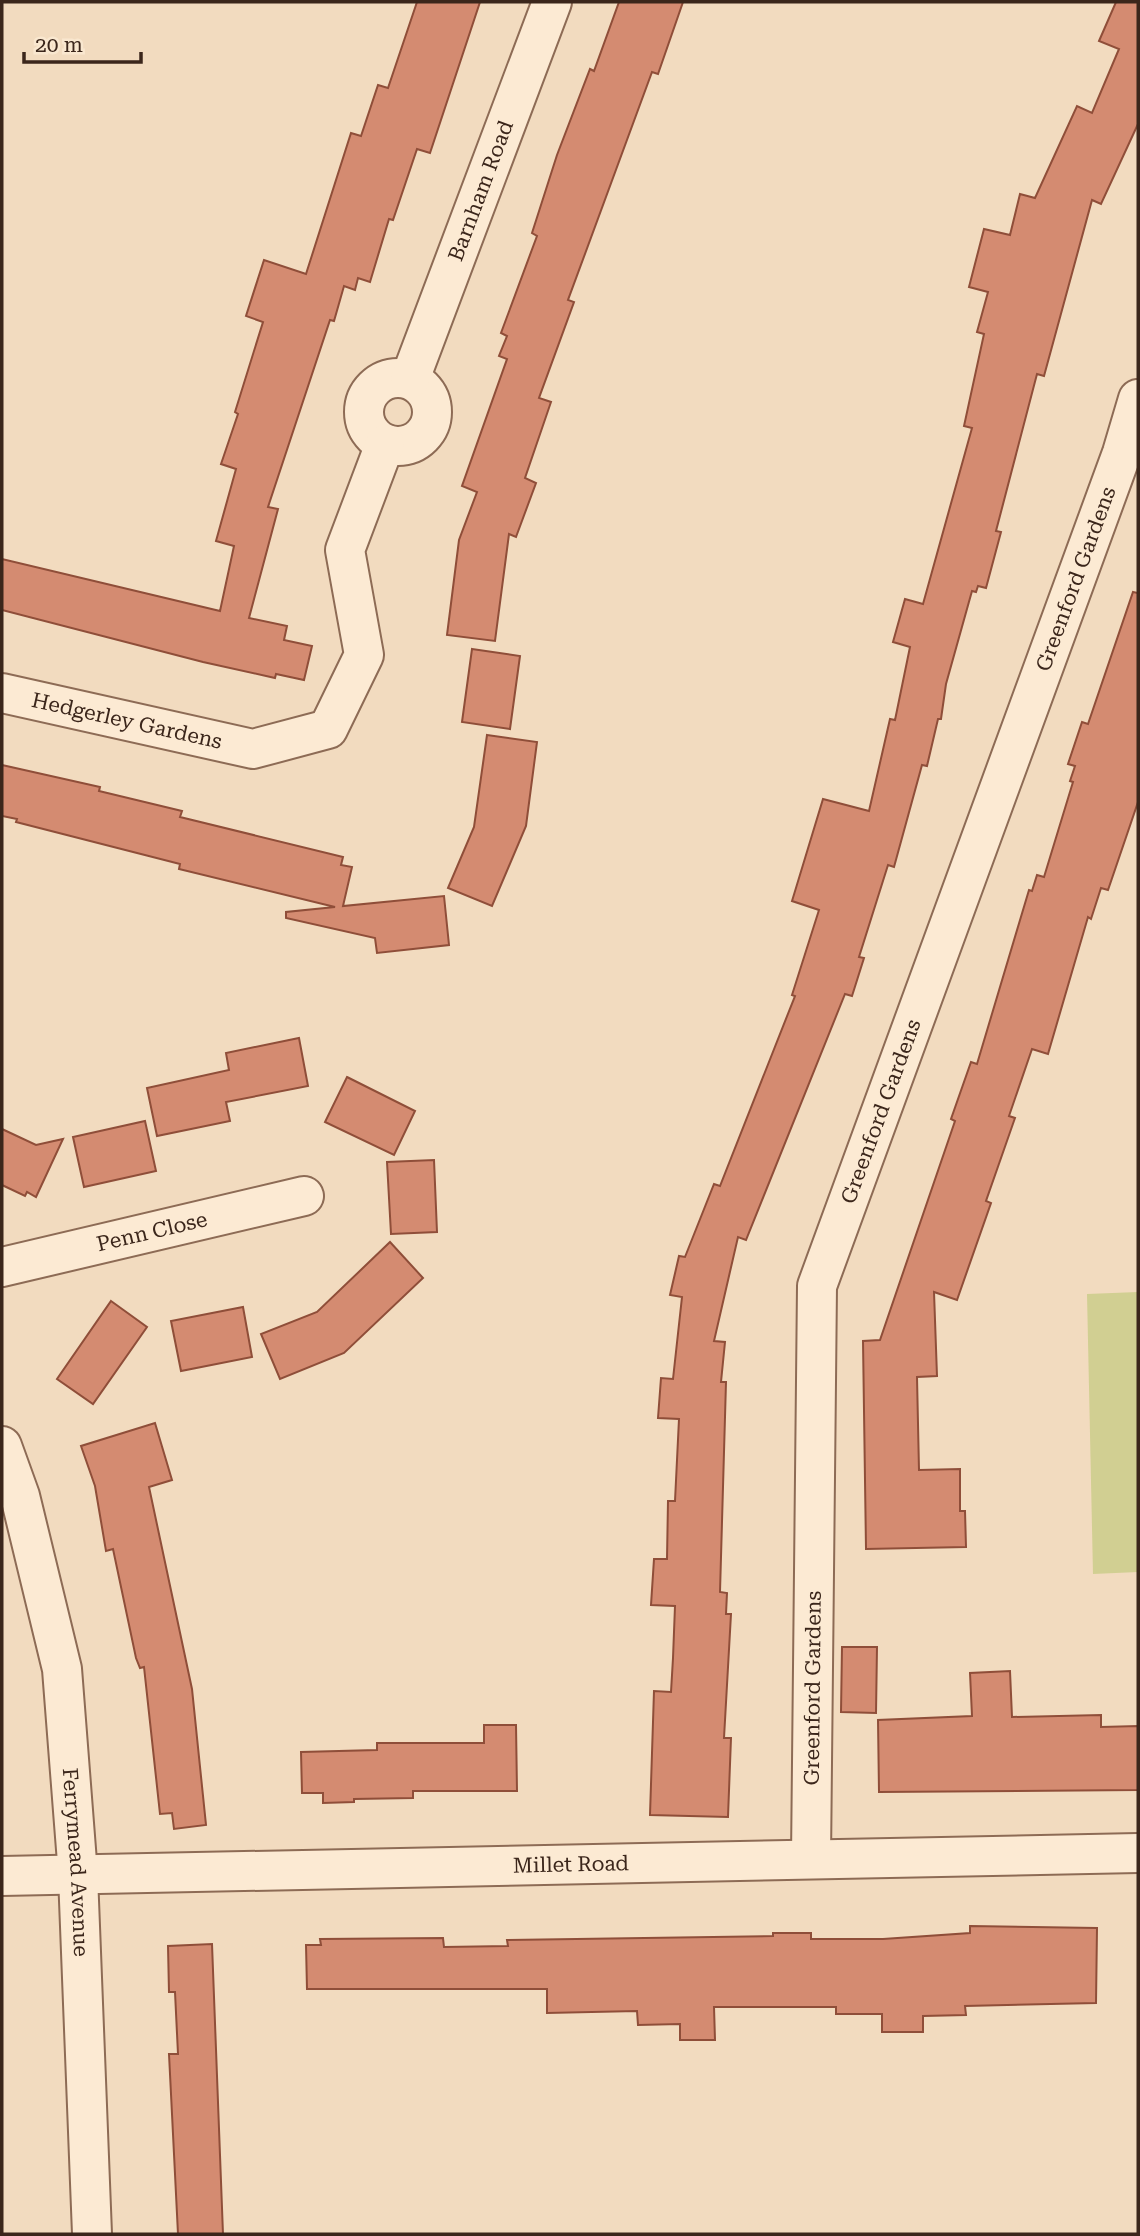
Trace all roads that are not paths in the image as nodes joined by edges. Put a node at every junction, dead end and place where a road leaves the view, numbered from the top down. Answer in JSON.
{"nodes":[{"id":1,"x":552,"y":2,"type":"edge"},
{"id":2,"x":1138,"y":398,"type":"edge"},
{"id":3,"x":2,"y":693,"type":"edge"},
{"id":4,"x":253,"y":750,"type":"joint"},
{"id":5,"x":304,"y":1196,"type":"dead end"},
{"id":6,"x":2,"y":1267,"type":"edge"},
{"id":7,"x":2,"y":1446,"type":"edge"},
{"id":8,"x":1138,"y":1853,"type":"edge"},
{"id":9,"x":811,"y":1858,"type":"junction"},
{"id":10,"x":78,"y":1875,"type":"junction"},
{"id":11,"x":2,"y":1876,"type":"edge"},
{"id":12,"x":92,"y":2234,"type":"edge"}],
"edges":[{"from":1,"to":4,"type":"street","name":"Barnham Road"},
{"from":2,"to":9,"type":"street","name":"Greenford Gardens"},
{"from":3,"to":4,"type":"street","name":"Hedgerley Gardens"},
{"from":5,"to":6,"type":"street","name":"Penn Close"},
{"from":7,"to":10,"type":"street","name":"Ferrymead Avenue"},
{"from":8,"to":9,"type":"street","name":"Millet Road"},
{"from":9,"to":10,"type":"street","name":"Millet Road"},
{"from":10,"to":11,"type":"street","name":"Millet Road"},
{"from":10,"to":12,"type":"street","name":"Ferrymead Avenue"}]}
